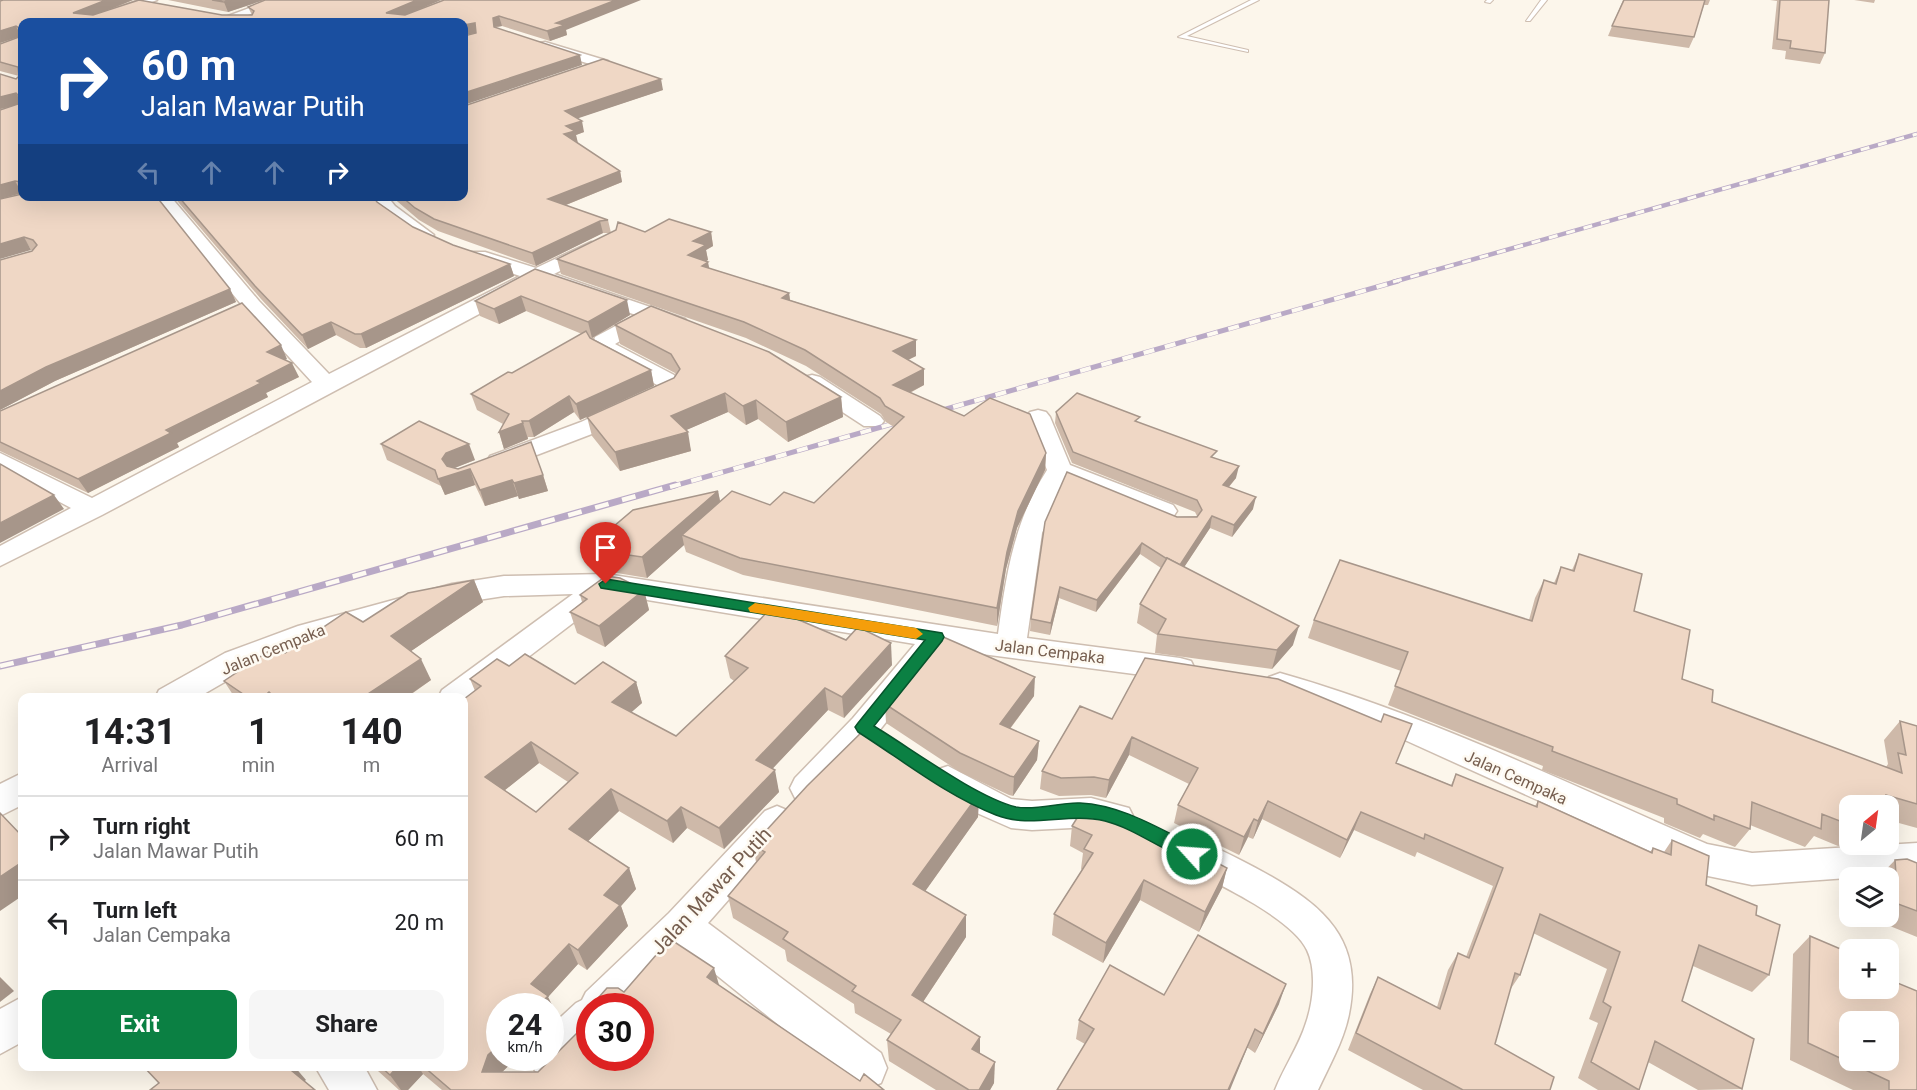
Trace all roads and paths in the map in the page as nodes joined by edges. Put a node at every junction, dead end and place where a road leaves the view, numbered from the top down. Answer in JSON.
{"nodes":[{"id":1,"x":283,"y":0,"type":"edge"},
{"id":2,"x":1256,"y":0,"type":"edge"},
{"id":3,"x":1544,"y":0,"type":"edge"},
{"id":4,"x":146,"y":2,"type":"edge"},
{"id":5,"x":163,"y":7,"type":"edge"},
{"id":6,"x":207,"y":15,"type":"edge"},
{"id":7,"x":98,"y":18,"type":"edge"},
{"id":8,"x":215,"y":18,"type":"edge"},
{"id":9,"x":232,"y":18,"type":"edge"},
{"id":10,"x":1528,"y":20,"type":"dead end"},
{"id":11,"x":535,"y":43,"type":"edge"},
{"id":12,"x":1246,"y":51,"type":"dead end"},
{"id":13,"x":568,"y":77,"type":"edge"},
{"id":14,"x":167,"y":201,"type":"edge"},
{"id":15,"x":382,"y":201,"type":"edge"},
{"id":16,"x":611,"y":238,"type":"edge"},
{"id":17,"x":441,"y":244,"type":"edge"},
{"id":18,"x":462,"y":251,"type":"edge"},
{"id":19,"x":537,"y":275,"type":"junction"},
{"id":20,"x":652,"y":314,"type":"junction"},
{"id":21,"x":694,"y":330,"type":"edge"},
{"id":22,"x":797,"y":373,"type":"edge"},
{"id":23,"x":326,"y":384,"type":"junction"},
{"id":24,"x":1038,"y":417,"type":"dead end"},
{"id":25,"x":872,"y":421,"type":"dead end"},
{"id":26,"x":0,"y":460,"type":"edge"},
{"id":27,"x":1059,"y":470,"type":"junction"},
{"id":28,"x":474,"y":471,"type":"edge"},
{"id":29,"x":93,"y":509,"type":"junction"},
{"id":30,"x":1185,"y":520,"type":"edge"},
{"id":31,"x":0,"y":557,"type":"edge"},
{"id":32,"x":606,"y":584,"type":"junction"},
{"id":33,"x":937,"y":637,"type":"junction"},
{"id":34,"x":1011,"y":647,"type":"junction"},
{"id":35,"x":1210,"y":673,"type":"edge"},
{"id":36,"x":1256,"y":681,"type":"edge"},
{"id":37,"x":179,"y":693,"type":"edge"},
{"id":38,"x":460,"y":693,"type":"edge"},
{"id":39,"x":864,"y":727,"type":"junction"},
{"id":40,"x":894,"y":746,"type":"edge"},
{"id":41,"x":924,"y":765,"type":"edge"},
{"id":42,"x":18,"y":789,"type":"edge"},
{"id":43,"x":0,"y":802,"type":"edge"},
{"id":44,"x":1917,"y":858,"type":"edge"},
{"id":45,"x":682,"y":925,"type":"junction"},
{"id":46,"x":613,"y":993,"type":"edge"},
{"id":47,"x":18,"y":1020,"type":"edge"},
{"id":48,"x":576,"y":1031,"type":"edge"},
{"id":49,"x":0,"y":1034,"type":"edge"},
{"id":50,"x":564,"y":1043,"type":"edge"},
{"id":51,"x":866,"y":1068,"type":"dead end"},
{"id":52,"x":340,"y":1071,"type":"edge"},
{"id":53,"x":356,"y":1090,"type":"edge"},
{"id":54,"x":1296,"y":1090,"type":"edge"}],
"edges":[{"from":1,"to":9,"type":"street"},
{"from":2,"to":12,"type":"lane"},
{"from":3,"to":10,"type":"lane"},
{"from":4,"to":5,"type":"street"},
{"from":4,"to":7,"type":"street"},
{"from":6,"to":8,"type":"street"},
{"from":11,"to":13,"type":"street"},
{"from":14,"to":23,"type":"street"},
{"from":15,"to":17,"type":"street"},
{"from":16,"to":19,"type":"street"},
{"from":18,"to":19,"type":"street"},
{"from":19,"to":20,"type":"street"},
{"from":19,"to":23,"type":"street"},
{"from":20,"to":21,"type":"street"},
{"from":20,"to":28,"type":"street"},
{"from":22,"to":25,"type":"street"},
{"from":23,"to":29,"type":"street"},
{"from":24,"to":27,"type":"street"},
{"from":26,"to":29,"type":"street"},
{"from":27,"to":30,"type":"street"},
{"from":27,"to":34,"type":"street"},
{"from":29,"to":31,"type":"street"},
{"from":32,"to":33,"type":"street","name":"Jalan Cempaka"},
{"from":32,"to":37,"type":"street","name":"Jalan Cempaka"},
{"from":32,"to":38,"type":"street"},
{"from":33,"to":34,"type":"street","name":"Jalan Cempaka"},
{"from":33,"to":39,"type":"street","name":"Jalan Mawar Putih"},
{"from":34,"to":35,"type":"street","name":"Jalan Cempaka"},
{"from":36,"to":44,"type":"street","name":"Jalan Cempaka"},
{"from":39,"to":40,"type":"street"},
{"from":39,"to":45,"type":"street","name":"Jalan Mawar Putih"},
{"from":41,"to":54,"type":"street"},
{"from":42,"to":43,"type":"street"},
{"from":45,"to":46,"type":"street","name":"Jalan Mawar Putih"},
{"from":45,"to":51,"type":"street"},
{"from":47,"to":49,"type":"street"},
{"from":48,"to":50,"type":"street"},
{"from":52,"to":53,"type":"street"}]}
